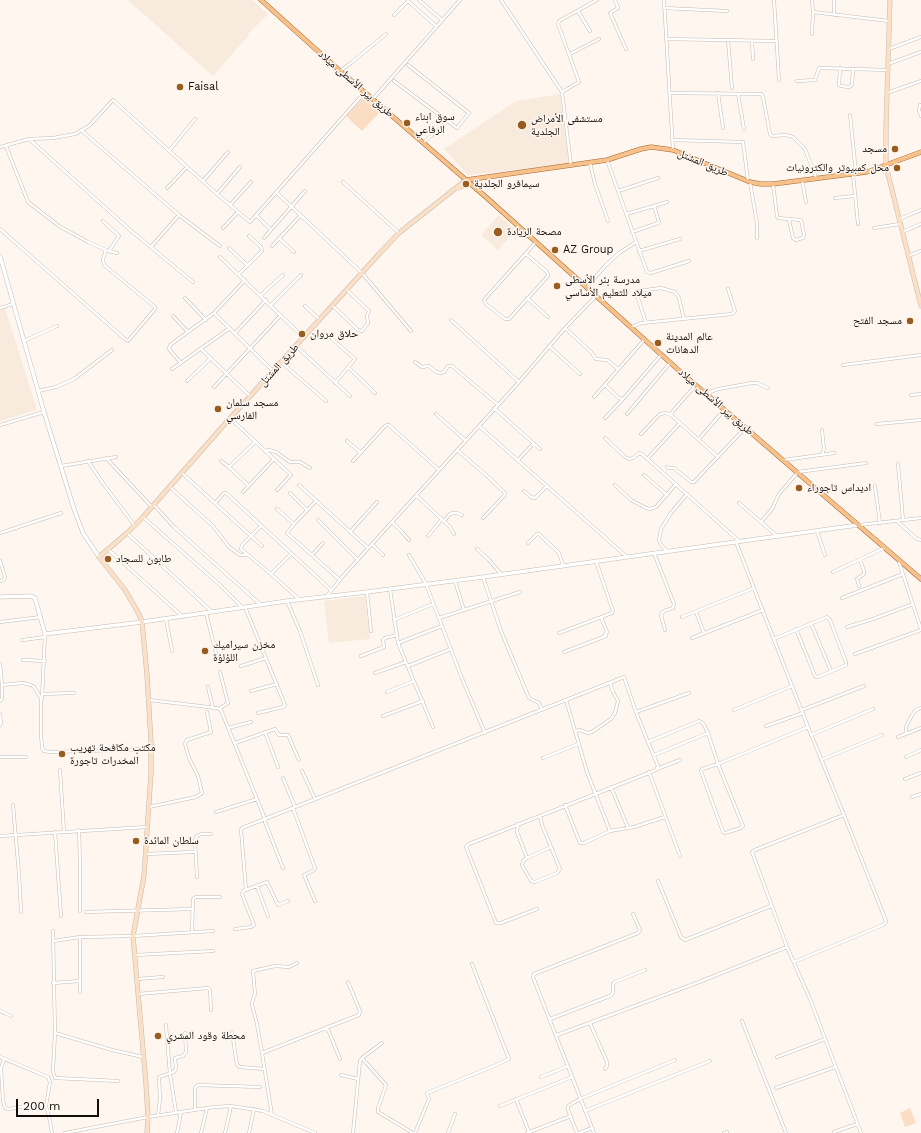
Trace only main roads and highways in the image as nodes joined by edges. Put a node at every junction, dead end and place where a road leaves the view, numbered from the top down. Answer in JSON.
{"nodes":[{"id":1,"x":262,"y":0,"type":"edge"},
{"id":2,"x":890,"y":0,"type":"edge"},
{"id":3,"x":921,"y":152,"type":"edge"},
{"id":4,"x":886,"y":166,"type":"junction"},
{"id":5,"x":467,"y":182,"type":"junction"},
{"id":6,"x":921,"y":306,"type":"edge"},
{"id":7,"x":921,"y":579,"type":"edge"},
{"id":8,"x":147,"y":1133,"type":"edge"}],
"edges":[{"from":1,"to":5,"type":"main road","name":"طريق بير الأسطى ميلاد"},
{"from":2,"to":4,"type":"main road"},
{"from":3,"to":4,"type":"main road","name":"طريق المشتل"},
{"from":4,"to":5,"type":"main road","name":"طريق المشتل"},
{"from":4,"to":6,"type":"main road"},
{"from":5,"to":7,"type":"main road","name":"طريق بير الأسطى ميلاد"},
{"from":5,"to":8,"type":"main road","name":"طريق المشتل"}]}
